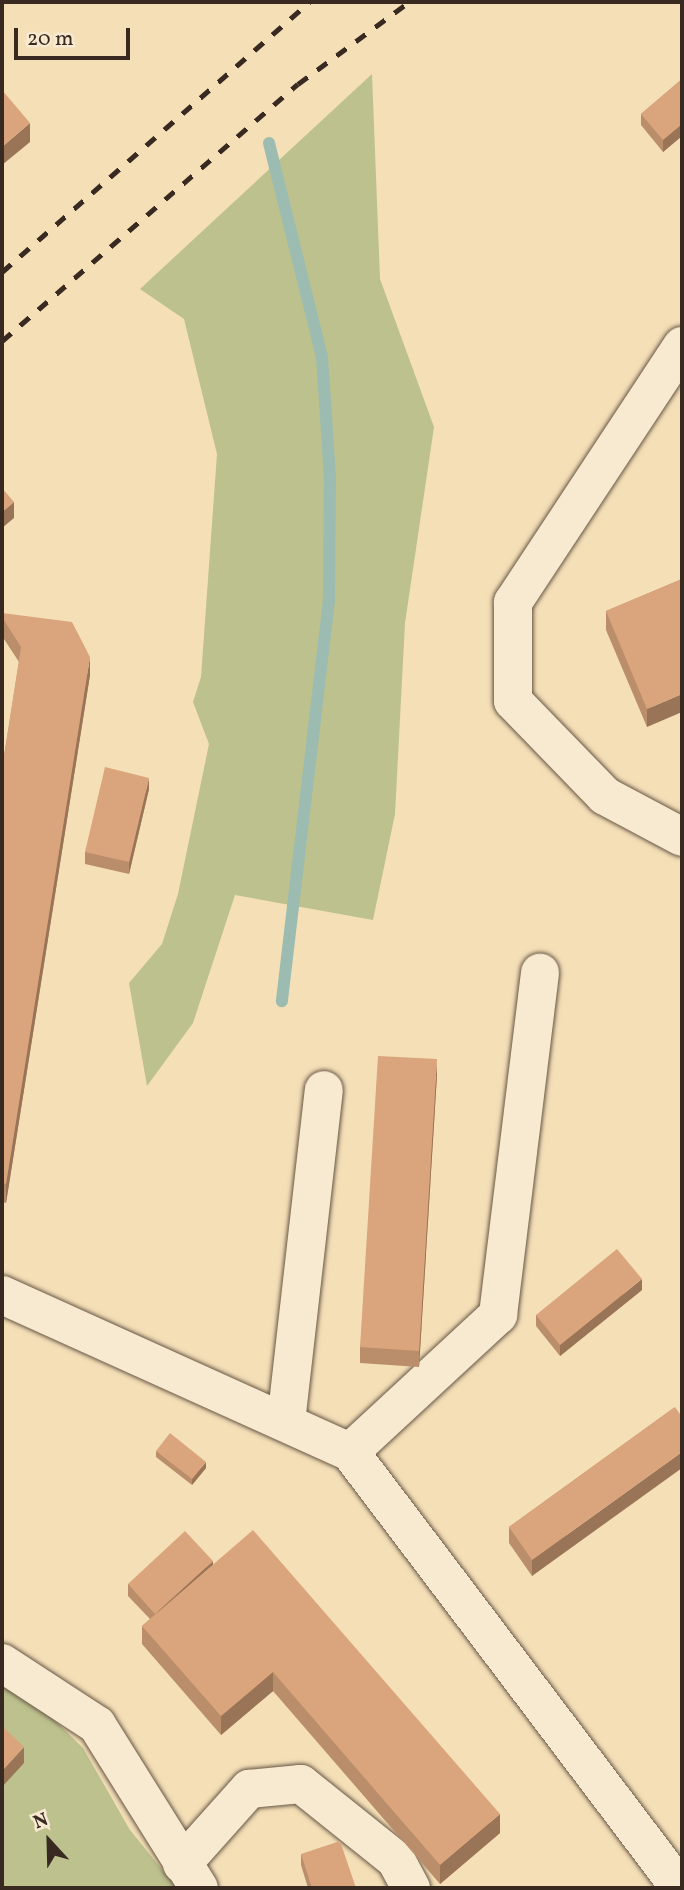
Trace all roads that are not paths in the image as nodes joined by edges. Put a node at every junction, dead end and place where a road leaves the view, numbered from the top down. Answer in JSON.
{"nodes":[{"id":1,"x":682,"y":346,"type":"edge"},
{"id":2,"x":682,"y":837,"type":"edge"},
{"id":3,"x":540,"y":973,"type":"dead end"},
{"id":4,"x":324,"y":1090,"type":"dead end"},
{"id":5,"x":2,"y":1296,"type":"edge"},
{"id":6,"x":286,"y":1422,"type":"junction"},
{"id":7,"x":350,"y":1452,"type":"junction"},
{"id":8,"x":2,"y":1663,"type":"edge"},
{"id":9,"x":191,"y":1876,"type":"edge"},
{"id":10,"x":411,"y":1888,"type":"edge"},
{"id":11,"x":680,"y":1888,"type":"edge"}],
"edges":[{"from":1,"to":2,"type":"street"},
{"from":3,"to":7,"type":"street"},
{"from":4,"to":6,"type":"street"},
{"from":5,"to":6,"type":"street"},
{"from":6,"to":7,"type":"street"},
{"from":7,"to":11,"type":"street"},
{"from":8,"to":9,"type":"street"},
{"from":9,"to":10,"type":"street"}]}
